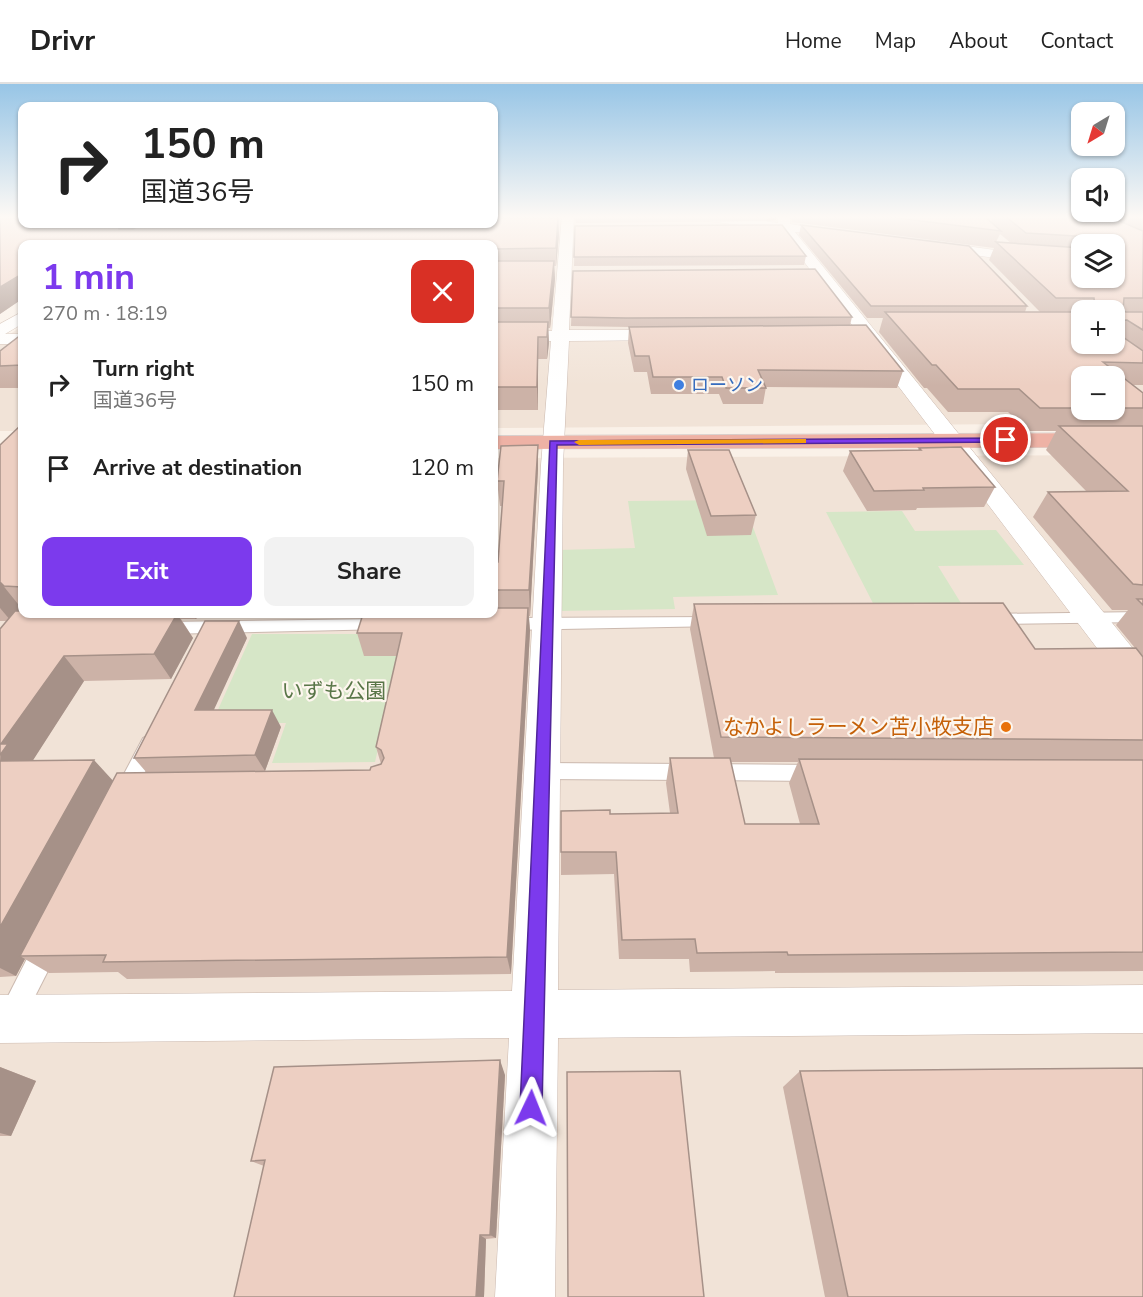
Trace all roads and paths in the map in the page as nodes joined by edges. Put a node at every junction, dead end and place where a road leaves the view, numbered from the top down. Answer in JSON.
{"nodes":[{"id":1,"x":564,"y":273,"type":"edge"},
{"id":2,"x":820,"y":273,"type":"edge"},
{"id":3,"x":18,"y":320,"type":"edge"},
{"id":4,"x":0,"y":332,"type":"edge"},
{"id":5,"x":690,"y":334,"type":"edge"},
{"id":6,"x":560,"y":335,"type":"junction"},
{"id":7,"x":498,"y":336,"type":"edge"},
{"id":8,"x":0,"y":339,"type":"edge"},
{"id":9,"x":18,"y":339,"type":"edge"},
{"id":10,"x":1143,"y":440,"type":"edge"},
{"id":11,"x":952,"y":441,"type":"junction"},
{"id":12,"x":553,"y":442,"type":"junction"},
{"id":13,"x":498,"y":443,"type":"edge"},
{"id":14,"x":1143,"y":617,"type":"edge"},
{"id":15,"x":1091,"y":618,"type":"junction"},
{"id":16,"x":973,"y":619,"type":"edge"},
{"id":17,"x":736,"y":621,"type":"edge"},
{"id":18,"x":208,"y":623,"type":"edge"},
{"id":19,"x":489,"y":624,"type":"edge"},
{"id":20,"x":547,"y":624,"type":"junction"},
{"id":21,"x":396,"y":625,"type":"edge"},
{"id":22,"x":147,"y":628,"type":"edge"},
{"id":23,"x":199,"y":648,"type":"edge"},
{"id":24,"x":1143,"y":684,"type":"edge"},
{"id":25,"x":161,"y":722,"type":"edge"},
{"id":26,"x":542,"y":771,"type":"junction"},
{"id":27,"x":837,"y":773,"type":"edge"},
{"id":28,"x":153,"y":784,"type":"edge"},
{"id":29,"x":129,"y":785,"type":"junction"},
{"id":30,"x":112,"y":817,"type":"edge"},
{"id":31,"x":58,"y":923,"type":"edge"},
{"id":32,"x":1143,"y":1009,"type":"edge"},
{"id":33,"x":534,"y":1014,"type":"junction"},
{"id":34,"x":5,"y":1019,"type":"edge"},
{"id":35,"x":525,"y":1297,"type":"edge"}],
"edges":[{"from":1,"to":6,"type":"street"},
{"from":2,"to":11,"type":"street"},
{"from":3,"to":4,"type":"street"},
{"from":5,"to":6,"type":"street"},
{"from":6,"to":7,"type":"street"},
{"from":6,"to":12,"type":"street"},
{"from":8,"to":9,"type":"street"},
{"from":10,"to":11,"type":"highway"},
{"from":11,"to":12,"type":"highway"},
{"from":11,"to":15,"type":"street"},
{"from":12,"to":13,"type":"highway"},
{"from":12,"to":20,"type":"street"},
{"from":14,"to":15,"type":"lane"},
{"from":15,"to":16,"type":"lane"},
{"from":15,"to":24,"type":"street"},
{"from":17,"to":20,"type":"lane"},
{"from":18,"to":21,"type":"lane"},
{"from":18,"to":22,"type":"lane"},
{"from":18,"to":23,"type":"lane"},
{"from":19,"to":20,"type":"lane"},
{"from":20,"to":26,"type":"street"},
{"from":25,"to":29,"type":"lane"},
{"from":26,"to":27,"type":"lane"},
{"from":26,"to":33,"type":"street"},
{"from":28,"to":29,"type":"lane"},
{"from":29,"to":30,"type":"lane"},
{"from":31,"to":34,"type":"lane"},
{"from":32,"to":33,"type":"street"},
{"from":33,"to":34,"type":"street"},
{"from":33,"to":35,"type":"street"}]}
